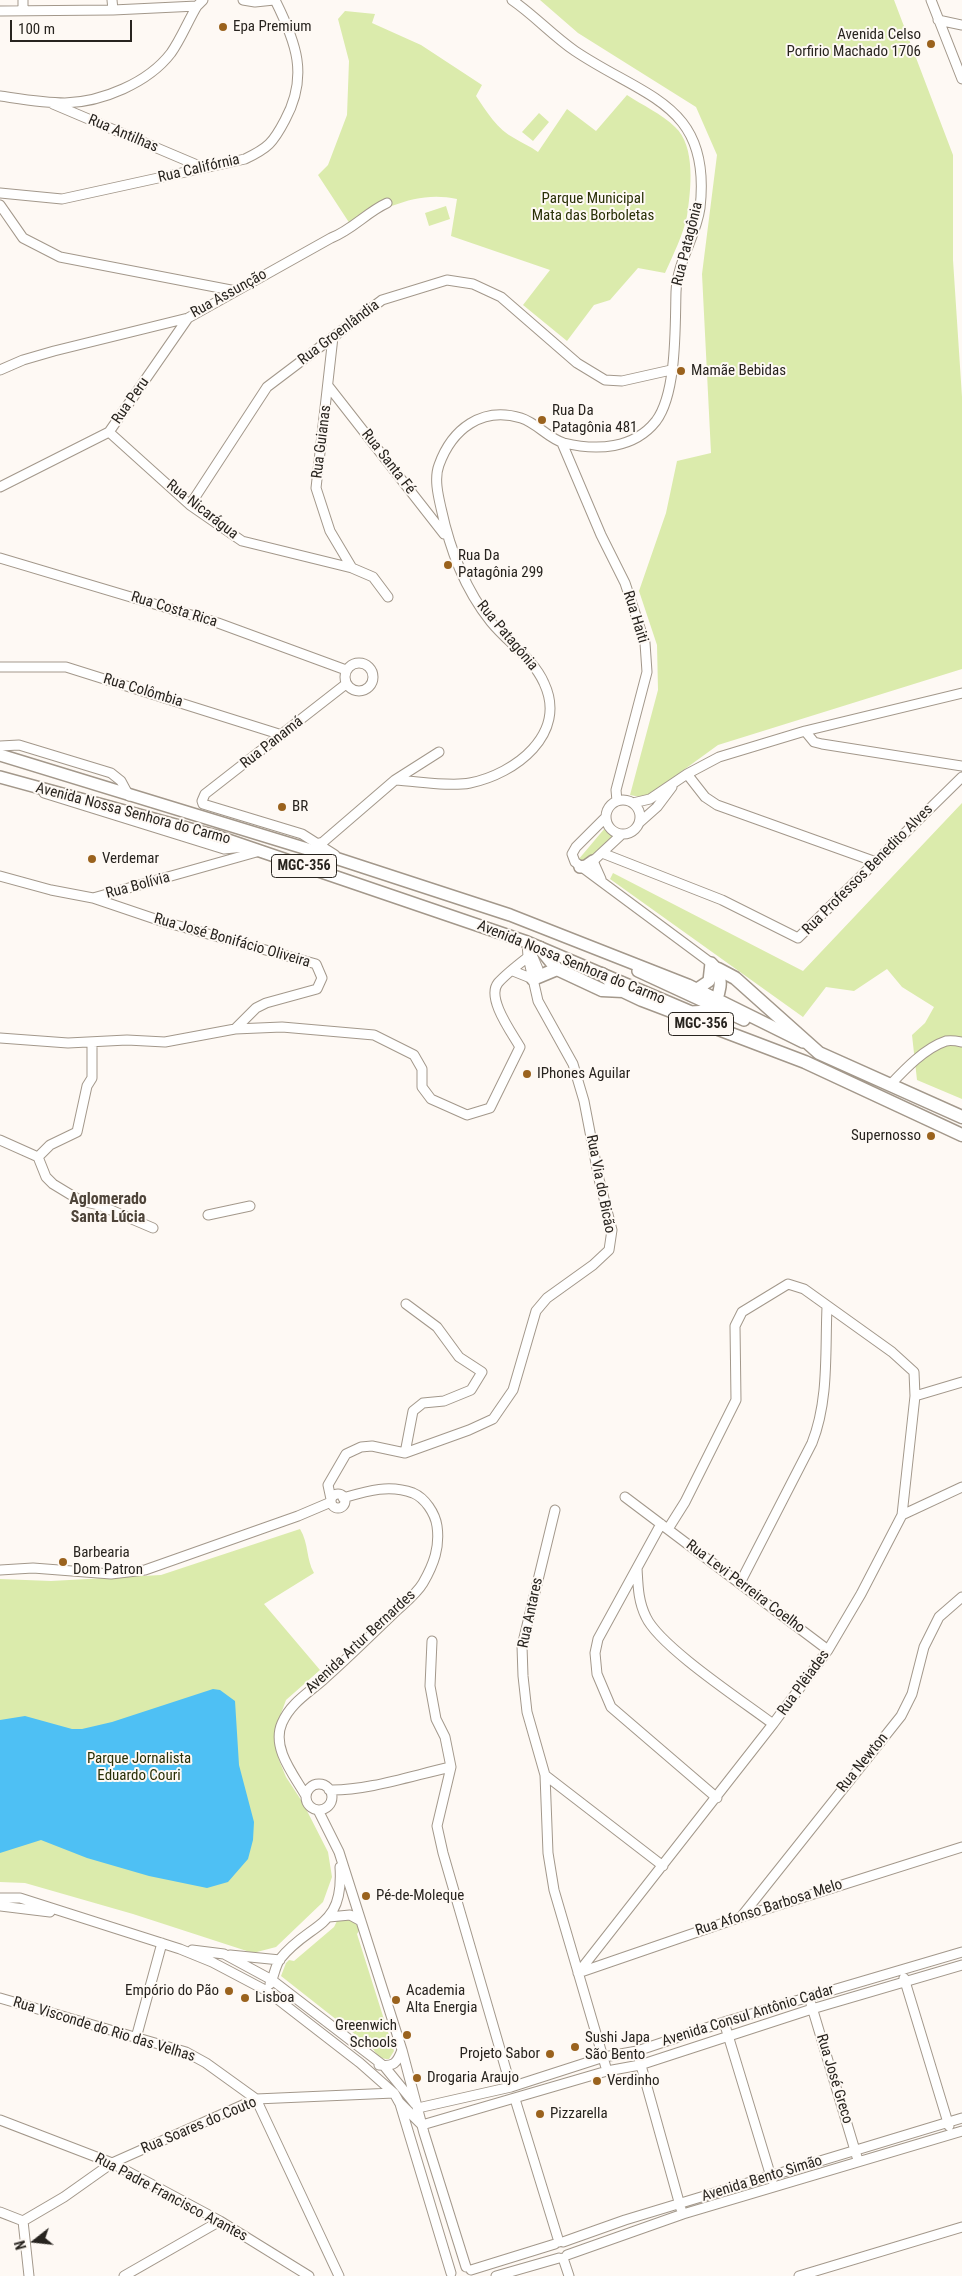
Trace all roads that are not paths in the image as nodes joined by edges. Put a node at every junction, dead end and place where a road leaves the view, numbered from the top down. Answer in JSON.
{"nodes":[{"id":1,"x":23,"y":0,"type":"edge"},
{"id":2,"x":112,"y":0,"type":"edge"},
{"id":3,"x":243,"y":0,"type":"edge"},
{"id":4,"x":274,"y":0,"type":"edge"},
{"id":5,"x":512,"y":0,"type":"edge"},
{"id":6,"x":931,"y":0,"type":"edge"},
{"id":7,"x":200,"y":3,"type":"edge"},
{"id":8,"x":113,"y":10,"type":"junction"},
{"id":9,"x":0,"y":11,"type":"edge"},
{"id":10,"x":23,"y":11,"type":"junction"},
{"id":11,"x":938,"y":20,"type":"junction"},
{"id":12,"x":962,"y":25,"type":"edge"},
{"id":13,"x":962,"y":79,"type":"edge"},
{"id":14,"x":0,"y":96,"type":"edge"},
{"id":15,"x":46,"y":101,"type":"junction"},
{"id":16,"x":199,"y":168,"type":"junction"},
{"id":17,"x":0,"y":193,"type":"edge"},
{"id":18,"x":387,"y":203,"type":"dead end"},
{"id":19,"x":0,"y":204,"type":"edge"},
{"id":20,"x":236,"y":291,"type":"junction"},
{"id":21,"x":188,"y":318,"type":"junction"},
{"id":22,"x":333,"y":338,"type":"junction"},
{"id":23,"x":0,"y":370,"type":"edge"},
{"id":24,"x":671,"y":370,"type":"junction"},
{"id":25,"x":329,"y":387,"type":"junction"},
{"id":26,"x":109,"y":432,"type":"junction"},
{"id":27,"x":562,"y":442,"type":"junction"},
{"id":28,"x":0,"y":487,"type":"edge"},
{"id":29,"x":190,"y":505,"type":"junction"},
{"id":30,"x":447,"y":539,"type":"junction"},
{"id":31,"x":0,"y":558,"type":"edge"},
{"id":32,"x":352,"y":568,"type":"junction"},
{"id":33,"x":388,"y":597,"type":"dead end"},
{"id":34,"x":0,"y":667,"type":"edge"},
{"id":35,"x":346,"y":670,"type":"junction"},
{"id":36,"x":346,"y":684,"type":"junction"},
{"id":37,"x":962,"y":693,"type":"edge"},
{"id":38,"x":805,"y":731,"type":"junction"},
{"id":39,"x":282,"y":735,"type":"junction"},
{"id":40,"x":0,"y":746,"type":"edge"},
{"id":41,"x":440,"y":752,"type":"dead end"},
{"id":42,"x":0,"y":755,"type":"edge"},
{"id":43,"x":962,"y":766,"type":"edge"},
{"id":44,"x":687,"y":774,"type":"junction"},
{"id":45,"x":962,"y":777,"type":"edge"},
{"id":46,"x":2,"y":778,"type":"edge"},
{"id":47,"x":395,"y":780,"type":"junction"},
{"id":48,"x":674,"y":785,"type":"junction"},
{"id":49,"x":129,"y":796,"type":"junction"},
{"id":50,"x":617,"y":801,"type":"junction"},
{"id":51,"x":632,"y":803,"type":"junction"},
{"id":52,"x":203,"y":804,"type":"junction"},
{"id":53,"x":194,"y":815,"type":"junction"},
{"id":54,"x":606,"y":817,"type":"junction"},
{"id":55,"x":639,"y":823,"type":"junction"},
{"id":56,"x":622,"y":834,"type":"junction"},
{"id":57,"x":327,"y":837,"type":"junction"},
{"id":58,"x":316,"y":844,"type":"junction"},
{"id":59,"x":251,"y":850,"type":"junction"},
{"id":60,"x":328,"y":850,"type":"junction"},
{"id":61,"x":598,"y":857,"type":"junction"},
{"id":62,"x":347,"y":862,"type":"junction"},
{"id":63,"x":876,"y":862,"type":"junction"},
{"id":64,"x":580,"y":867,"type":"junction"},
{"id":65,"x":0,"y":876,"type":"edge"},
{"id":66,"x":602,"y":881,"type":"junction"},
{"id":67,"x":93,"y":898,"type":"junction"},
{"id":68,"x":527,"y":942,"type":"junction"},
{"id":69,"x":540,"y":948,"type":"junction"},
{"id":70,"x":528,"y":957,"type":"junction"},
{"id":71,"x":715,"y":966,"type":"junction"},
{"id":72,"x":557,"y":968,"type":"junction"},
{"id":73,"x":644,"y":970,"type":"junction"},
{"id":74,"x":513,"y":971,"type":"junction"},
{"id":75,"x":602,"y":974,"type":"junction"},
{"id":76,"x":532,"y":979,"type":"junction"},
{"id":77,"x":638,"y":989,"type":"junction"},
{"id":78,"x":697,"y":989,"type":"junction"},
{"id":79,"x":623,"y":991,"type":"junction"},
{"id":80,"x":715,"y":1002,"type":"junction"},
{"id":81,"x":691,"y":1012,"type":"junction"},
{"id":82,"x":235,"y":1029,"type":"junction"},
{"id":83,"x":0,"y":1038,"type":"edge"},
{"id":84,"x":962,"y":1042,"type":"edge"},
{"id":85,"x":92,"y":1043,"type":"junction"},
{"id":86,"x":819,"y":1052,"type":"junction"},
{"id":87,"x":805,"y":1062,"type":"junction"},
{"id":88,"x":890,"y":1085,"type":"junction"},
{"id":89,"x":962,"y":1117,"type":"edge"},
{"id":90,"x":962,"y":1135,"type":"edge"},
{"id":91,"x":0,"y":1140,"type":"edge"},
{"id":92,"x":38,"y":1158,"type":"junction"},
{"id":93,"x":250,"y":1206,"type":"dead end"},
{"id":94,"x":208,"y":1215,"type":"dead end"},
{"id":95,"x":153,"y":1228,"type":"dead end"},
{"id":96,"x":406,"y":1304,"type":"dead end"},
{"id":97,"x":827,"y":1306,"type":"junction"},
{"id":98,"x":962,"y":1382,"type":"edge"},
{"id":99,"x":915,"y":1396,"type":"junction"},
{"id":100,"x":405,"y":1453,"type":"junction"},
{"id":101,"x":962,"y":1487,"type":"edge"},
{"id":102,"x":624,"y":1497,"type":"dead end"},
{"id":103,"x":337,"y":1500,"type":"junction"},
{"id":104,"x":555,"y":1510,"type":"dead end"},
{"id":105,"x":902,"y":1515,"type":"junction"},
{"id":106,"x":664,"y":1527,"type":"junction"},
{"id":107,"x":637,"y":1568,"type":"junction"},
{"id":108,"x":0,"y":1570,"type":"edge"},
{"id":109,"x":740,"y":1583,"type":"junction"},
{"id":110,"x":962,"y":1597,"type":"edge"},
{"id":111,"x":432,"y":1641,"type":"dead end"},
{"id":112,"x":828,"y":1650,"type":"junction"},
{"id":113,"x":774,"y":1724,"type":"junction"},
{"id":114,"x":451,"y":1767,"type":"junction"},
{"id":115,"x":545,"y":1775,"type":"junction"},
{"id":116,"x":307,"y":1792,"type":"junction"},
{"id":117,"x":330,"y":1793,"type":"junction"},
{"id":118,"x":717,"y":1798,"type":"junction"},
{"id":119,"x":323,"y":1808,"type":"junction"},
{"id":120,"x":962,"y":1847,"type":"edge"},
{"id":121,"x":339,"y":1852,"type":"junction"},
{"id":122,"x":663,"y":1866,"type":"junction"},
{"id":123,"x":0,"y":1898,"type":"edge"},
{"id":124,"x":0,"y":1906,"type":"edge"},
{"id":125,"x":70,"y":1915,"type":"junction"},
{"id":126,"x":329,"y":1917,"type":"junction"},
{"id":127,"x":740,"y":1917,"type":"junction"},
{"id":128,"x":361,"y":1921,"type":"junction"},
{"id":129,"x":162,"y":1943,"type":"junction"},
{"id":130,"x":180,"y":1949,"type":"junction"},
{"id":131,"x":962,"y":1952,"type":"edge"},
{"id":132,"x":224,"y":1954,"type":"junction"},
{"id":133,"x":280,"y":1960,"type":"junction"},
{"id":134,"x":962,"y":1965,"type":"edge"},
{"id":135,"x":902,"y":1970,"type":"junction"},
{"id":136,"x":578,"y":1973,"type":"junction"},
{"id":137,"x":272,"y":1980,"type":"junction"},
{"id":138,"x":905,"y":1983,"type":"junction"},
{"id":139,"x":267,"y":1991,"type":"junction"},
{"id":140,"x":809,"y":1996,"type":"junction"},
{"id":141,"x":0,"y":1998,"type":"edge"},
{"id":142,"x":812,"y":2008,"type":"junction"},
{"id":143,"x":724,"y":2022,"type":"junction"},
{"id":144,"x":728,"y":2037,"type":"junction"},
{"id":145,"x":136,"y":2038,"type":"junction"},
{"id":146,"x":402,"y":2050,"type":"junction"},
{"id":147,"x":637,"y":2050,"type":"junction"},
{"id":148,"x":604,"y":2058,"type":"junction"},
{"id":149,"x":360,"y":2063,"type":"junction"},
{"id":150,"x":640,"y":2065,"type":"junction"},
{"id":151,"x":384,"y":2066,"type":"junction"},
{"id":152,"x":607,"y":2071,"type":"junction"},
{"id":153,"x":511,"y":2087,"type":"junction"},
{"id":154,"x":396,"y":2098,"type":"junction"},
{"id":155,"x":256,"y":2099,"type":"junction"},
{"id":156,"x":515,"y":2099,"type":"junction"},
{"id":157,"x":418,"y":2108,"type":"junction"},
{"id":158,"x":962,"y":2118,"type":"edge"},
{"id":159,"x":0,"y":2120,"type":"edge"},
{"id":160,"x":947,"y":2123,"type":"junction"},
{"id":161,"x":422,"y":2125,"type":"junction"},
{"id":162,"x":962,"y":2131,"type":"edge"},
{"id":163,"x":951,"y":2134,"type":"junction"},
{"id":164,"x":856,"y":2151,"type":"junction"},
{"id":165,"x":858,"y":2162,"type":"junction"},
{"id":166,"x":112,"y":2163,"type":"junction"},
{"id":167,"x":771,"y":2176,"type":"junction"},
{"id":168,"x":774,"y":2188,"type":"junction"},
{"id":169,"x":680,"y":2204,"type":"junction"},
{"id":170,"x":0,"y":2212,"type":"edge"},
{"id":171,"x":683,"y":2214,"type":"junction"},
{"id":172,"x":23,"y":2221,"type":"junction"},
{"id":173,"x":220,"y":2221,"type":"junction"},
{"id":174,"x":962,"y":2227,"type":"edge"},
{"id":175,"x":559,"y":2243,"type":"junction"},
{"id":176,"x":563,"y":2257,"type":"junction"},
{"id":177,"x":470,"y":2271,"type":"edge"},
{"id":178,"x":450,"y":2274,"type":"edge"},
{"id":179,"x":29,"y":2276,"type":"edge"},
{"id":180,"x":124,"y":2276,"type":"edge"},
{"id":181,"x":309,"y":2276,"type":"edge"},
{"id":182,"x":339,"y":2276,"type":"edge"},
{"id":183,"x":496,"y":2276,"type":"edge"},
{"id":184,"x":569,"y":2276,"type":"edge"},
{"id":185,"x":799,"y":2276,"type":"edge"}],
"edges":[{"from":1,"to":10,"type":"street"},
{"from":2,"to":8,"type":"street"},
{"from":3,"to":4,"type":"street"},
{"from":4,"to":16,"type":"street","name":"Rua Califórnia"},
{"from":5,"to":24,"type":"street","name":"Rua Patagônia"},
{"from":6,"to":11,"type":"street"},
{"from":7,"to":8,"type":"street"},
{"from":7,"to":15,"type":"street"},
{"from":8,"to":10,"type":"street"},
{"from":9,"to":10,"type":"street"},
{"from":11,"to":12,"type":"street"},
{"from":11,"to":13,"type":"street"},
{"from":14,"to":15,"type":"street"},
{"from":15,"to":16,"type":"street","name":"Rua Antilhas"},
{"from":16,"to":17,"type":"street","name":"Rua Califórnia"},
{"from":18,"to":20,"type":"street","name":"Rua Assunção"},
{"from":19,"to":20,"type":"street"},
{"from":20,"to":21,"type":"street","name":"Rua Assunção"},
{"from":21,"to":23,"type":"street","name":"Rua Assunção"},
{"from":21,"to":26,"type":"street","name":"Rua Peru"},
{"from":22,"to":24,"type":"street","name":"Rua Groenlândia"},
{"from":22,"to":25,"type":"street","name":"Rua Guianas"},
{"from":22,"to":29,"type":"street","name":"Rua Groenlândia"},
{"from":24,"to":27,"type":"street","name":"Rua Patagônia"},
{"from":25,"to":30,"type":"street","name":"Rua Santa Fé"},
{"from":25,"to":32,"type":"street","name":"Rua Guianas"},
{"from":26,"to":28,"type":"street","name":"Rua Peru"},
{"from":26,"to":29,"type":"street","name":"Rua Nicarágua"},
{"from":27,"to":30,"type":"street","name":"Rua Patagônia"},
{"from":27,"to":50,"type":"street","name":"Rua Haiti"},
{"from":29,"to":32,"type":"street","name":"Rua Nicarágua"},
{"from":30,"to":47,"type":"street","name":"Rua Patagônia"},
{"from":31,"to":35,"type":"street","name":"Rua Costa Rica"},
{"from":32,"to":33,"type":"street","name":"Rua Nicarágua"},
{"from":34,"to":39,"type":"street","name":"Rua Colômbia"},
{"from":35,"to":36,"type":"street"},
{"from":35,"to":36,"type":"street"},
{"from":36,"to":39,"type":"street","name":"Rua Panamá"},
{"from":37,"to":38,"type":"street"},
{"from":38,"to":43,"type":"street"},
{"from":38,"to":44,"type":"street"},
{"from":39,"to":52,"type":"street","name":"Rua Panamá"},
{"from":40,"to":49,"type":"street","name":"Avenida Nossa Senhora do Carmo"},
{"from":41,"to":47,"type":"street"},
{"from":42,"to":49,"type":"main road","name":"Avenida Nossa Senhora do Carmo","number":"MGC-356"},
{"from":44,"to":48,"type":"street"},
{"from":44,"to":63,"type":"street"},
{"from":45,"to":63,"type":"street","name":"Rua Professos Benedito Alves"},
{"from":46,"to":59,"type":"main road","name":"Avenida Nossa Senhora do Carmo","number":"MGC-356"},
{"from":47,"to":57,"type":"street"},
{"from":48,"to":51,"type":"street"},
{"from":48,"to":55,"type":"street"},
{"from":49,"to":53,"type":"main road","name":"Avenida Nossa Senhora do Carmo","number":"MGC-356"},
{"from":50,"to":51,"type":"street"},
{"from":50,"to":54,"type":"street"},
{"from":51,"to":55,"type":"street"},
{"from":52,"to":53,"type":"street","name":"Avenida Nossa Senhora do Carmo"},
{"from":52,"to":58,"type":"street","name":"Avenida Nossa Senhora do Carmo"},
{"from":53,"to":62,"type":"main road","name":"Avenida Nossa Senhora do Carmo","number":"MGC-356"},
{"from":54,"to":56,"type":"street"},
{"from":54,"to":64,"type":"street"},
{"from":55,"to":56,"type":"street"},
{"from":56,"to":61,"type":"street"},
{"from":57,"to":58,"type":"street"},
{"from":57,"to":60,"type":"street"},
{"from":58,"to":60,"type":"street","name":"Avenida Nossa Senhora do Carmo"},
{"from":59,"to":67,"type":"street","name":"Rua Bolívia"},
{"from":59,"to":68,"type":"main road","name":"Avenida Nossa Senhora do Carmo","number":"MGC-356"},
{"from":60,"to":62,"type":"street","name":"Avenida Nossa Senhora do Carmo"},
{"from":61,"to":63,"type":"street","name":"Rua Professos Benedito Alves"},
{"from":61,"to":64,"type":"main road"},
{"from":61,"to":66,"type":"street"},
{"from":62,"to":73,"type":"main road","name":"Avenida Nossa Senhora do Carmo","number":"MGC-356"},
{"from":64,"to":66,"type":"street"},
{"from":65,"to":67,"type":"street","name":"Rua Bolívia"},
{"from":66,"to":71,"type":"street"},
{"from":67,"to":82,"type":"street","name":"Rua José Bonifácio Oliveira"},
{"from":68,"to":69,"type":"main road","name":"Avenida Nossa Senhora do Carmo","number":"MGC-356"},
{"from":68,"to":70,"type":"street","name":"Rua Via do Bicão"},
{"from":69,"to":72,"type":"highway"},
{"from":69,"to":75,"type":"main road","name":"Avenida Nossa Senhora do Carmo","number":"MGC-356"},
{"from":70,"to":74,"type":"street"},
{"from":70,"to":76,"type":"street","name":"Rua Via do Bicão"},
{"from":71,"to":78,"type":"main road"},
{"from":71,"to":80,"type":"main road"},
{"from":71,"to":86,"type":"highway"},
{"from":72,"to":76,"type":"highway"},
{"from":72,"to":79,"type":"highway"},
{"from":73,"to":77,"type":"main road"},
{"from":73,"to":78,"type":"main road","name":"Avenida Nossa Senhora do Carmo","number":"MGC-356"},
{"from":73,"to":80,"type":"main road","number":"MGC-356"},
{"from":74,"to":76,"type":"street"},
{"from":74,"to":82,"type":"street"},
{"from":75,"to":77,"type":"main road","name":"Avenida Nossa Senhora do Carmo","number":"MGC-356"},
{"from":75,"to":79,"type":"highway","number":"MGC-356"},
{"from":76,"to":100,"type":"street","name":"Rua Via do Bicão"},
{"from":77,"to":81,"type":"main road","name":"Avenida Nossa Senhora do Carmo","number":"MGC-356"},
{"from":78,"to":80,"type":"main road","name":"Avenida Nossa Senhora do Carmo","number":"MGC-356"},
{"from":79,"to":87,"type":"highway","number":"MGC-356"},
{"from":80,"to":81,"type":"main road"},
{"from":80,"to":86,"type":"main road","name":"Avenida Nossa Senhora do Carmo","number":"MGC-356"},
{"from":81,"to":87,"type":"main road","name":"Avenida Nossa Senhora do Carmo","number":"MGC-356"},
{"from":82,"to":85,"type":"street"},
{"from":83,"to":85,"type":"street"},
{"from":84,"to":88,"type":"street"},
{"from":85,"to":92,"type":"street"},
{"from":86,"to":88,"type":"highway","number":"MGC-356"},
{"from":87,"to":90,"type":"highway","number":"MGC-356"},
{"from":88,"to":89,"type":"highway","number":"MGC-356"},
{"from":91,"to":92,"type":"street"},
{"from":92,"to":95,"type":"street"},
{"from":93,"to":94,"type":"street"},
{"from":96,"to":100,"type":"street"},
{"from":97,"to":99,"type":"street","name":"Rua Plêiades"},
{"from":97,"to":106,"type":"street","name":"Rua Plêiades"},
{"from":97,"to":109,"type":"street"},
{"from":98,"to":99,"type":"street"},
{"from":99,"to":105,"type":"street","name":"Rua Plêiades"},
{"from":100,"to":103,"type":"street"},
{"from":101,"to":105,"type":"street"},
{"from":102,"to":106,"type":"street","name":"Rua Levi Perreira Coelho"},
{"from":103,"to":108,"type":"street","name":"Avenida Artur Bernardes"},
{"from":103,"to":116,"type":"street","name":"Avenida Artur Bernardes"},
{"from":104,"to":115,"type":"street","name":"Rua Antares"},
{"from":105,"to":112,"type":"street","name":"Rua Plêiades"},
{"from":106,"to":107,"type":"street"},
{"from":106,"to":109,"type":"street","name":"Rua Levi Perreira Coelho"},
{"from":107,"to":113,"type":"street"},
{"from":107,"to":118,"type":"street"},
{"from":109,"to":112,"type":"street","name":"Rua Levi Perreira Coelho"},
{"from":110,"to":127,"type":"street","name":"Rua Newton"},
{"from":111,"to":114,"type":"street"},
{"from":112,"to":113,"type":"street","name":"Rua Plêiades"},
{"from":113,"to":118,"type":"street","name":"Rua Plêiades"},
{"from":114,"to":117,"type":"street"},
{"from":114,"to":153,"type":"street"},
{"from":115,"to":122,"type":"street"},
{"from":115,"to":136,"type":"street","name":"Rua Antares"},
{"from":116,"to":117,"type":"street"},
{"from":116,"to":119,"type":"street"},
{"from":117,"to":119,"type":"street"},
{"from":118,"to":122,"type":"street","name":"Rua Plêiades"},
{"from":119,"to":121,"type":"street"},
{"from":120,"to":127,"type":"street","name":"Rua Afonso Barbosa Melo"},
{"from":121,"to":126,"type":"street"},
{"from":121,"to":128,"type":"street"},
{"from":122,"to":136,"type":"street","name":"Rua Plêiades"},
{"from":123,"to":125,"type":"street"},
{"from":124,"to":125,"type":"street"},
{"from":125,"to":129,"type":"street"},
{"from":126,"to":128,"type":"street"},
{"from":126,"to":133,"type":"street"},
{"from":127,"to":136,"type":"street","name":"Rua Afonso Barbosa Melo"},
{"from":128,"to":146,"type":"street"},
{"from":129,"to":130,"type":"street"},
{"from":129,"to":145,"type":"street"},
{"from":130,"to":132,"type":"street"},
{"from":130,"to":139,"type":"street"},
{"from":131,"to":135,"type":"street","name":"Avenida Consul Antônio Cadar"},
{"from":132,"to":133,"type":"street"},
{"from":132,"to":137,"type":"street"},
{"from":133,"to":137,"type":"street"},
{"from":134,"to":138,"type":"street","name":"Avenida Consul Antônio Cadar"},
{"from":135,"to":138,"type":"street"},
{"from":135,"to":140,"type":"street","name":"Avenida Consul Antônio Cadar"},
{"from":136,"to":148,"type":"street","name":"Rua Antares"},
{"from":137,"to":139,"type":"street"},
{"from":137,"to":151,"type":"street"},
{"from":138,"to":142,"type":"street","name":"Avenida Consul Antônio Cadar"},
{"from":138,"to":160,"type":"street"},
{"from":139,"to":149,"type":"street"},
{"from":140,"to":142,"type":"street","name":"Rua José Greco"},
{"from":140,"to":143,"type":"street","name":"Avenida Consul Antônio Cadar"},
{"from":141,"to":145,"type":"street","name":"Rua Visconde do Rio das Velhas"},
{"from":142,"to":144,"type":"street","name":"Avenida Consul Antônio Cadar"},
{"from":142,"to":164,"type":"street","name":"Rua José Greco"},
{"from":143,"to":144,"type":"street"},
{"from":143,"to":147,"type":"street","name":"Avenida Consul Antônio Cadar"},
{"from":144,"to":150,"type":"street","name":"Avenida Consul Antônio Cadar"},
{"from":144,"to":167,"type":"street"},
{"from":145,"to":155,"type":"street","name":"Rua Visconde do Rio das Velhas"},
{"from":146,"to":151,"type":"street"},
{"from":146,"to":157,"type":"street"},
{"from":147,"to":148,"type":"street","name":"Avenida Consul Antônio Cadar"},
{"from":147,"to":150,"type":"street"},
{"from":148,"to":152,"type":"street","name":"Rua Antares"},
{"from":148,"to":153,"type":"street","name":"Avenida Consul Antônio Cadar"},
{"from":149,"to":151,"type":"street"},
{"from":149,"to":154,"type":"street"},
{"from":150,"to":152,"type":"street","name":"Avenida Consul Antônio Cadar"},
{"from":150,"to":169,"type":"street"},
{"from":151,"to":157,"type":"street"},
{"from":152,"to":156,"type":"street","name":"Avenida Consul Antônio Cadar"},
{"from":153,"to":157,"type":"street","name":"Avenida Consul Antônio Cadar"},
{"from":154,"to":155,"type":"street","name":"Rua Soares do Couto"},
{"from":154,"to":161,"type":"street"},
{"from":154,"to":178,"type":"street"},
{"from":155,"to":166,"type":"street","name":"Rua Soares do Couto"},
{"from":155,"to":182,"type":"street"},
{"from":156,"to":161,"type":"street","name":"Avenida Consul Antônio Cadar"},
{"from":156,"to":175,"type":"street"},
{"from":157,"to":161,"type":"street"},
{"from":158,"to":160,"type":"street","name":"Avenida Bento Simão"},
{"from":159,"to":166,"type":"street","name":"Rua Padre Francisco Arantes"},
{"from":160,"to":163,"type":"street"},
{"from":160,"to":164,"type":"street","name":"Avenida Bento Simão"},
{"from":161,"to":177,"type":"street"},
{"from":162,"to":163,"type":"street","name":"Avenida Bento Simão"},
{"from":163,"to":165,"type":"street","name":"Avenida Bento Simão"},
{"from":164,"to":165,"type":"street","name":"Rua José Greco"},
{"from":164,"to":167,"type":"street","name":"Avenida Bento Simão"},
{"from":165,"to":168,"type":"street","name":"Avenida Bento Simão"},
{"from":166,"to":172,"type":"street","name":"Rua Soares do Couto"},
{"from":166,"to":173,"type":"street","name":"Rua Padre Francisco Arantes"},
{"from":167,"to":168,"type":"street"},
{"from":167,"to":169,"type":"street","name":"Avenida Bento Simão"},
{"from":168,"to":171,"type":"street","name":"Avenida Bento Simão"},
{"from":169,"to":171,"type":"street"},
{"from":169,"to":175,"type":"street","name":"Avenida Bento Simão"},
{"from":170,"to":172,"type":"street"},
{"from":171,"to":176,"type":"street","name":"Avenida Bento Simão"},
{"from":172,"to":179,"type":"street"},
{"from":173,"to":180,"type":"street"},
{"from":173,"to":181,"type":"street","name":"Rua Padre Francisco Arantes"},
{"from":174,"to":185,"type":"street"},
{"from":175,"to":176,"type":"street"},
{"from":175,"to":176,"type":"street"},
{"from":175,"to":177,"type":"street","name":"Avenida Bento Simão"},
{"from":176,"to":183,"type":"street","name":"Avenida Bento Simão"},
{"from":176,"to":184,"type":"street"},
{"from":177,"to":178,"type":"street","name":"Avenida Bento Simão"}]}
